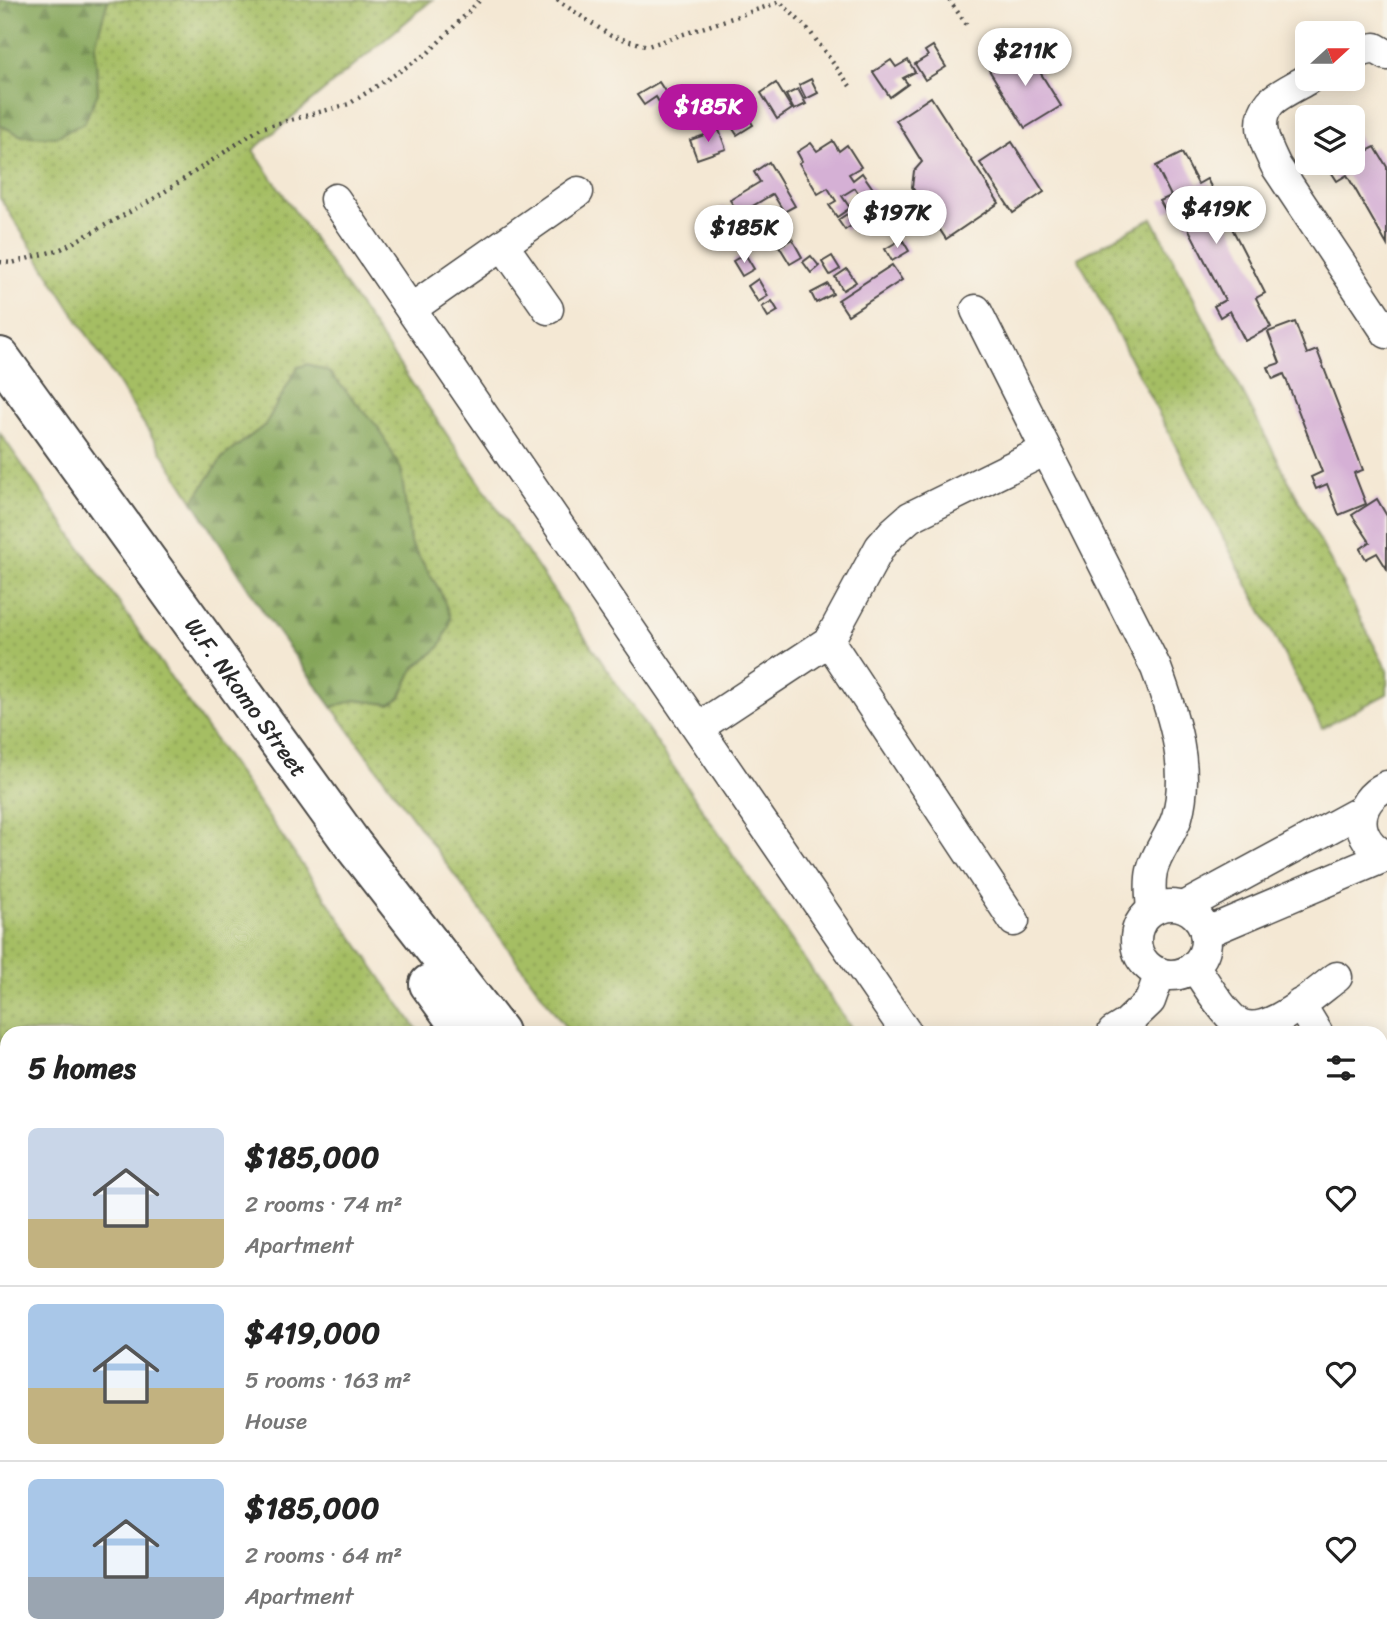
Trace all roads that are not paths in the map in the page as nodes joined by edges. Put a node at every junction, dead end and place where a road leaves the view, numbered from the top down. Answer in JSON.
{"nodes":[{"id":1,"x":1365,"y":50,"type":"edge"},
{"id":2,"x":1387,"y":55,"type":"edge"},
{"id":3,"x":1295,"y":87,"type":"edge"},
{"id":4,"x":578,"y":191,"type":"dead end"},
{"id":5,"x":335,"y":199,"type":"dead end"},
{"id":6,"x":503,"y":245,"type":"junction"},
{"id":7,"x":411,"y":309,"type":"junction"},
{"id":8,"x":548,"y":309,"type":"dead end"},
{"id":9,"x":976,"y":310,"type":"dead end"},
{"id":10,"x":1387,"y":333,"type":"edge"},
{"id":11,"x":0,"y":357,"type":"edge"},
{"id":12,"x":0,"y":389,"type":"edge"},
{"id":13,"x":1045,"y":450,"type":"junction"},
{"id":14,"x":829,"y":641,"type":"junction"},
{"id":15,"x":699,"y":727,"type":"junction"},
{"id":16,"x":1387,"y":786,"type":"edge"},
{"id":17,"x":1363,"y":810,"type":"junction"},
{"id":18,"x":1279,"y":856,"type":"junction"},
{"id":19,"x":1387,"y":856,"type":"edge"},
{"id":20,"x":1298,"y":893,"type":"junction"},
{"id":21,"x":1184,"y":907,"type":"junction"},
{"id":22,"x":1152,"y":910,"type":"junction"},
{"id":23,"x":1014,"y":921,"type":"dead end"},
{"id":24,"x":1205,"y":933,"type":"junction"},
{"id":25,"x":1194,"y":966,"type":"junction"},
{"id":26,"x":1160,"y":973,"type":"junction"},
{"id":27,"x":1336,"y":977,"type":"dead end"},
{"id":28,"x":1300,"y":1004,"type":"junction"},
{"id":29,"x":460,"y":1026,"type":"edge"},
{"id":30,"x":494,"y":1026,"type":"edge"},
{"id":31,"x":902,"y":1026,"type":"edge"},
{"id":32,"x":1122,"y":1026,"type":"edge"},
{"id":33,"x":1247,"y":1026,"type":"edge"},
{"id":34,"x":1256,"y":1026,"type":"edge"},
{"id":35,"x":1313,"y":1026,"type":"edge"}],
"edges":[{"from":1,"to":2,"type":"street"},
{"from":3,"to":10,"type":"street"},
{"from":4,"to":6,"type":"street"},
{"from":5,"to":7,"type":"street"},
{"from":6,"to":7,"type":"street"},
{"from":6,"to":8,"type":"street"},
{"from":7,"to":15,"type":"street"},
{"from":9,"to":13,"type":"street"},
{"from":11,"to":30,"type":"main road","name":"W.F. Nkomo Street"},
{"from":12,"to":29,"type":"main road","name":"W.F. Nkomo Street"},
{"from":13,"to":14,"type":"street"},
{"from":13,"to":22,"type":"street"},
{"from":14,"to":15,"type":"street"},
{"from":14,"to":23,"type":"street"},
{"from":15,"to":31,"type":"street"},
{"from":16,"to":17,"type":"street"},
{"from":17,"to":18,"type":"street"},
{"from":17,"to":19,"type":"street"},
{"from":18,"to":20,"type":"street"},
{"from":18,"to":21,"type":"street"},
{"from":19,"to":20,"type":"street"},
{"from":20,"to":24,"type":"street"},
{"from":21,"to":22,"type":"street"},
{"from":21,"to":24,"type":"street"},
{"from":22,"to":26,"type":"street"},
{"from":24,"to":25,"type":"street"},
{"from":25,"to":26,"type":"street"},
{"from":25,"to":33,"type":"street"},
{"from":26,"to":32,"type":"street"},
{"from":27,"to":28,"type":"street"},
{"from":28,"to":34,"type":"street"},
{"from":28,"to":35,"type":"street"}]}
